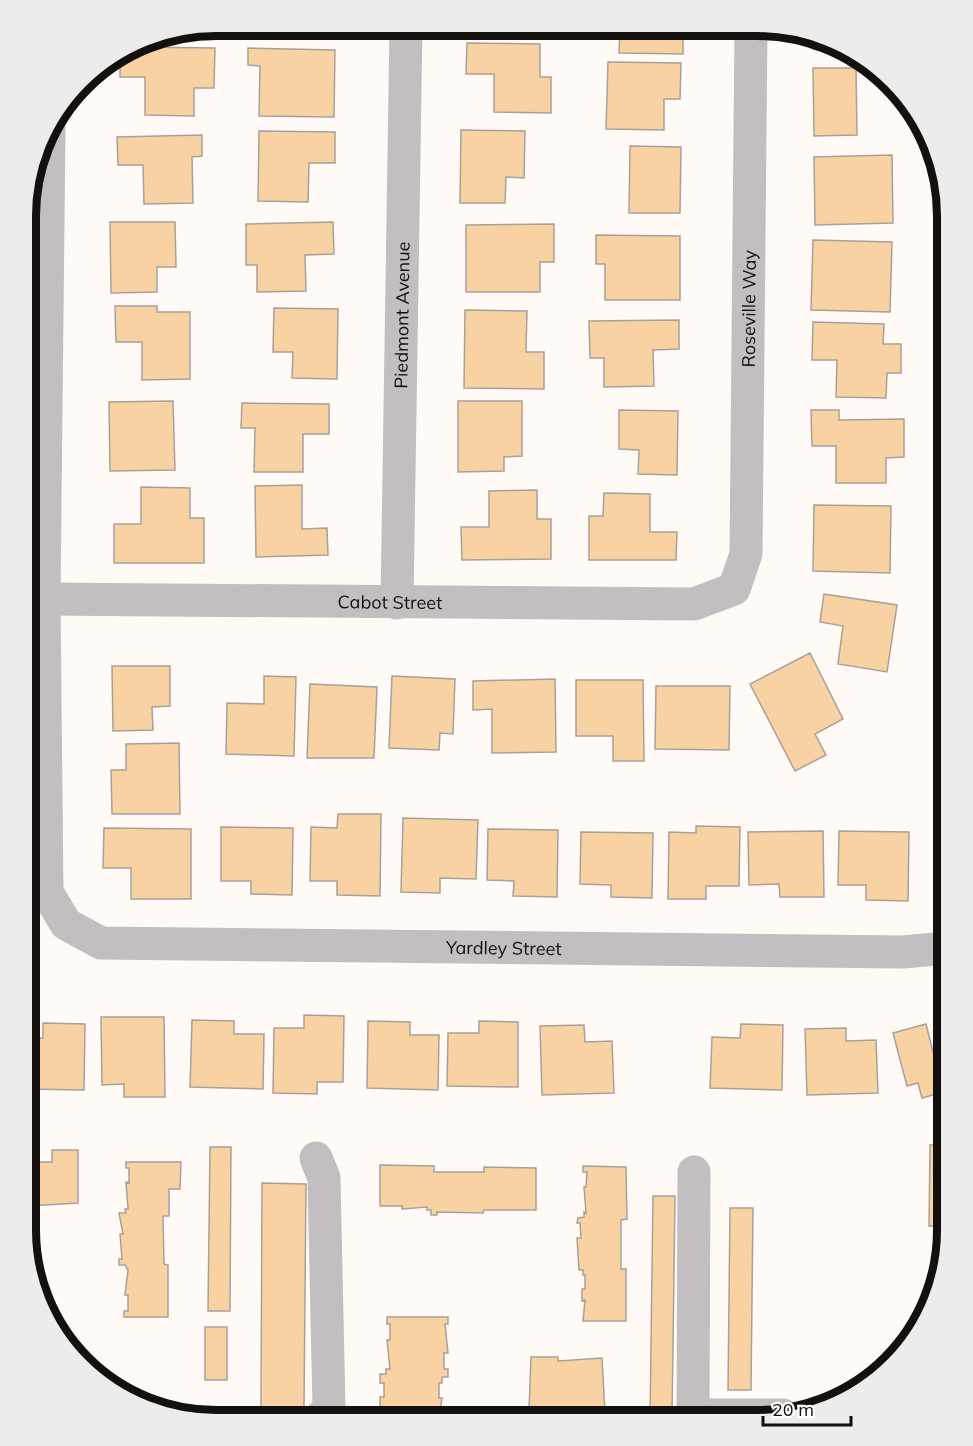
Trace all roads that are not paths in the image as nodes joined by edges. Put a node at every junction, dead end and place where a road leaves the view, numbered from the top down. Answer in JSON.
{"nodes":[{"id":1,"x":406,"y":36,"type":"edge"},
{"id":2,"x":751,"y":36,"type":"edge"},
{"id":3,"x":49,"y":150,"type":"edge"},
{"id":4,"x":734,"y":589,"type":"joint"},
{"id":5,"x":44,"y":599,"type":"junction"},
{"id":6,"x":397,"y":603,"type":"junction"},
{"id":7,"x":937,"y":949,"type":"edge"},
{"id":8,"x":316,"y":1158,"type":"dead end"},
{"id":9,"x":694,"y":1172,"type":"dead end"},
{"id":10,"x":327,"y":1410,"type":"edge"},
{"id":11,"x":693,"y":1410,"type":"edge"}],
"edges":[{"from":1,"to":6,"type":"street","name":"Piedmont Avenue"},
{"from":2,"to":4,"type":"street","name":"Roseville Way"},
{"from":3,"to":5,"type":"street"},
{"from":4,"to":6,"type":"street","name":"Cabot Street"},
{"from":5,"to":6,"type":"street","name":"Cabot Street"},
{"from":5,"to":7,"type":"street","name":"Yardley Street"},
{"from":8,"to":10,"type":"street"},
{"from":9,"to":11,"type":"street"}]}
